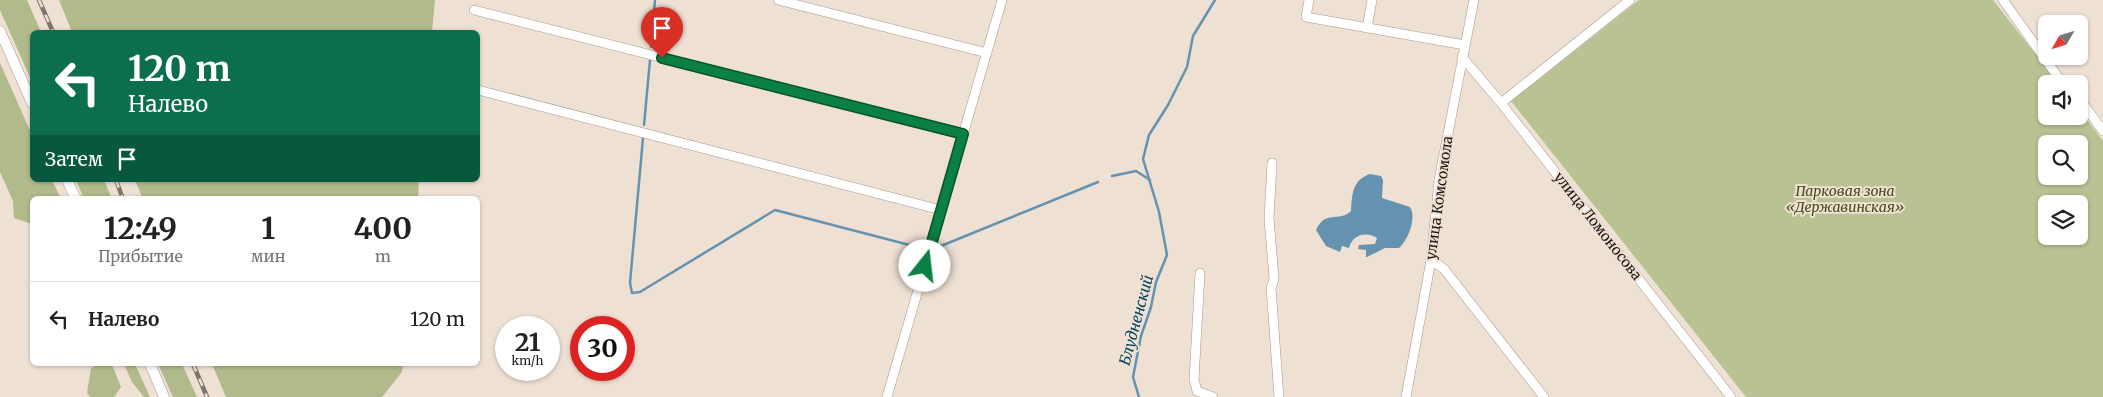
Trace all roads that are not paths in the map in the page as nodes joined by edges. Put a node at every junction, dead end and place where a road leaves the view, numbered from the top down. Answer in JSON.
{"nodes":[{"id":1,"x":778,"y":0,"type":"edge"},
{"id":2,"x":1002,"y":0,"type":"edge"},
{"id":3,"x":1309,"y":0,"type":"edge"},
{"id":4,"x":1372,"y":0,"type":"edge"},
{"id":5,"x":1474,"y":0,"type":"edge"},
{"id":6,"x":2003,"y":0,"type":"edge"},
{"id":7,"x":1624,"y":2,"type":"edge"},
{"id":8,"x":474,"y":10,"type":"dead end"},
{"id":9,"x":1367,"y":28,"type":"junction"},
{"id":10,"x":0,"y":31,"type":"edge"},
{"id":11,"x":1465,"y":45,"type":"junction"},
{"id":12,"x":987,"y":53,"type":"junction"},
{"id":13,"x":1462,"y":58,"type":"junction"},
{"id":14,"x":2057,"y":75,"type":"edge"},
{"id":15,"x":480,"y":91,"type":"edge"},
{"id":16,"x":30,"y":98,"type":"edge"},
{"id":17,"x":1501,"y":103,"type":"junction"},
{"id":18,"x":2088,"y":110,"type":"edge"},
{"id":19,"x":2103,"y":131,"type":"edge"},
{"id":20,"x":963,"y":134,"type":"junction"},
{"id":21,"x":1272,"y":163,"type":"dead end"},
{"id":22,"x":68,"y":182,"type":"edge"},
{"id":23,"x":75,"y":196,"type":"edge"},
{"id":24,"x":941,"y":210,"type":"junction"},
{"id":25,"x":1431,"y":260,"type":"junction"},
{"id":26,"x":1200,"y":273,"type":"dead end"},
{"id":27,"x":151,"y":366,"type":"edge"},
{"id":28,"x":164,"y":397,"type":"edge"},
{"id":29,"x":887,"y":397,"type":"edge"},
{"id":30,"x":1212,"y":397,"type":"edge"},
{"id":31,"x":1279,"y":397,"type":"edge"},
{"id":32,"x":1406,"y":397,"type":"edge"},
{"id":33,"x":1544,"y":397,"type":"edge"},
{"id":34,"x":1731,"y":397,"type":"edge"}],
"edges":[{"from":1,"to":12,"type":"street"},
{"from":2,"to":12,"type":"street"},
{"from":3,"to":9,"type":"street"},
{"from":4,"to":9,"type":"street"},
{"from":5,"to":11,"type":"street","name":"улица Комсомола"},
{"from":6,"to":14,"type":"street"},
{"from":7,"to":17,"type":"street"},
{"from":8,"to":20,"type":"street"},
{"from":9,"to":11,"type":"street"},
{"from":10,"to":16,"type":"street"},
{"from":11,"to":13,"type":"street","name":"улица Комсомола"},
{"from":12,"to":20,"type":"street"},
{"from":13,"to":17,"type":"street","name":"улица Ломоносова"},
{"from":13,"to":25,"type":"street","name":"улица Комсомола"},
{"from":15,"to":24,"type":"street"},
{"from":17,"to":34,"type":"street","name":"улица Ломоносова"},
{"from":18,"to":19,"type":"street"},
{"from":20,"to":24,"type":"street"},
{"from":21,"to":31,"type":"street"},
{"from":22,"to":23,"type":"street"},
{"from":24,"to":29,"type":"street"},
{"from":25,"to":32,"type":"street","name":"улица Комсомола"},
{"from":25,"to":33,"type":"street"},
{"from":26,"to":30,"type":"street"},
{"from":27,"to":28,"type":"street"}]}
